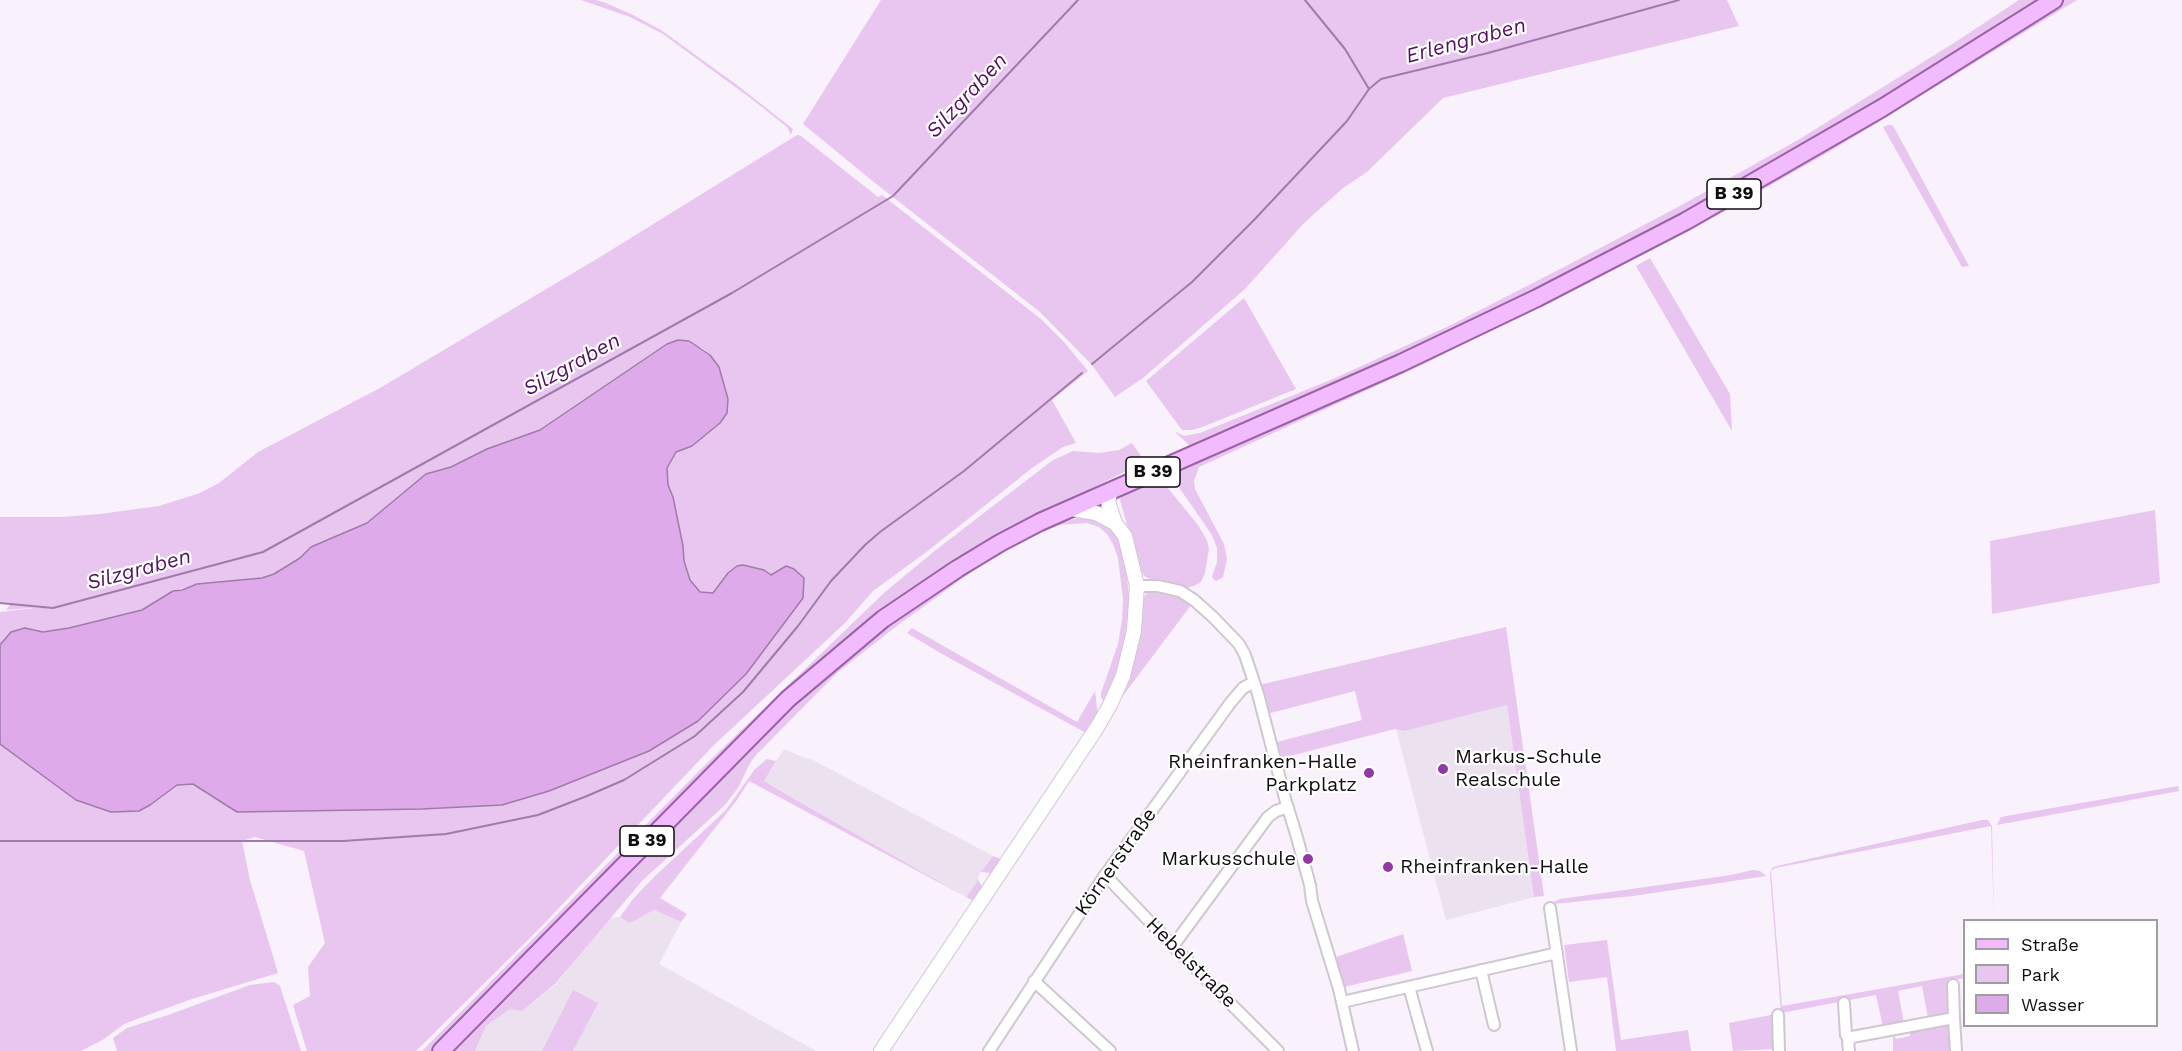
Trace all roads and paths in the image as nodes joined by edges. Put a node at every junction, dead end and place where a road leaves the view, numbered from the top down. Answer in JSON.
{"nodes":[{"id":1,"x":2054,"y":0,"type":"edge"},
{"id":2,"x":1111,"y":490,"type":"junction"},
{"id":3,"x":1072,"y":509,"type":"junction"},
{"id":4,"x":1115,"y":523,"type":"junction"},
{"id":5,"x":1125,"y":536,"type":"junction"},
{"id":6,"x":1137,"y":586,"type":"junction"},
{"id":7,"x":1254,"y":682,"type":"junction"},
{"id":8,"x":1288,"y":807,"type":"junction"},
{"id":9,"x":1106,"y":875,"type":"junction"},
{"id":10,"x":1550,"y":908,"type":"dead end"},
{"id":11,"x":1173,"y":946,"type":"junction"},
{"id":12,"x":1557,"y":953,"type":"junction"},
{"id":13,"x":1481,"y":970,"type":"junction"},
{"id":14,"x":1034,"y":981,"type":"junction"},
{"id":15,"x":1953,"y":985,"type":"dead end"},
{"id":16,"x":1409,"y":987,"type":"junction"},
{"id":17,"x":1342,"y":1002,"type":"junction"},
{"id":18,"x":1844,"y":1003,"type":"dead end"},
{"id":19,"x":1778,"y":1015,"type":"dead end"},
{"id":20,"x":1954,"y":1018,"type":"junction"},
{"id":21,"x":1494,"y":1025,"type":"dead end"},
{"id":22,"x":1850,"y":1046,"type":"edge"},
{"id":23,"x":441,"y":1051,"type":"edge"},
{"id":24,"x":881,"y":1051,"type":"edge"},
{"id":25,"x":989,"y":1051,"type":"edge"},
{"id":26,"x":1110,"y":1051,"type":"edge"},
{"id":27,"x":1278,"y":1051,"type":"edge"},
{"id":28,"x":1353,"y":1051,"type":"edge"},
{"id":29,"x":1427,"y":1051,"type":"edge"},
{"id":30,"x":1571,"y":1051,"type":"edge"},
{"id":31,"x":1779,"y":1051,"type":"edge"},
{"id":32,"x":1956,"y":1051,"type":"edge"}],
"edges":[{"from":1,"to":2,"type":"main road","number":"B 39"},
{"from":2,"to":3,"type":"main road","number":"B 39"},
{"from":2,"to":4,"type":"street"},
{"from":2,"to":5,"type":"street"},
{"from":3,"to":4,"type":"street"},
{"from":3,"to":23,"type":"main road","number":"B 39"},
{"from":4,"to":5,"type":"street"},
{"from":5,"to":6,"type":"street"},
{"from":6,"to":7,"type":"street"},
{"from":6,"to":24,"type":"street"},
{"from":7,"to":8,"type":"street"},
{"from":7,"to":9,"type":"street","name":"Körnerstraße"},
{"from":8,"to":11,"type":"street"},
{"from":8,"to":17,"type":"street"},
{"from":9,"to":11,"type":"street","name":"Hebelstraße"},
{"from":9,"to":14,"type":"street","name":"Körnerstraße"},
{"from":10,"to":12,"type":"street"},
{"from":11,"to":27,"type":"street","name":"Hebelstraße"},
{"from":12,"to":13,"type":"street"},
{"from":12,"to":30,"type":"street"},
{"from":13,"to":16,"type":"street"},
{"from":13,"to":21,"type":"street"},
{"from":14,"to":25,"type":"street","name":"Körnerstraße"},
{"from":14,"to":26,"type":"street"},
{"from":15,"to":20,"type":"street"},
{"from":16,"to":17,"type":"street"},
{"from":16,"to":29,"type":"street"},
{"from":17,"to":28,"type":"street"},
{"from":18,"to":22,"type":"street"},
{"from":19,"to":31,"type":"street"},
{"from":20,"to":22,"type":"street"},
{"from":20,"to":32,"type":"street"}]}
